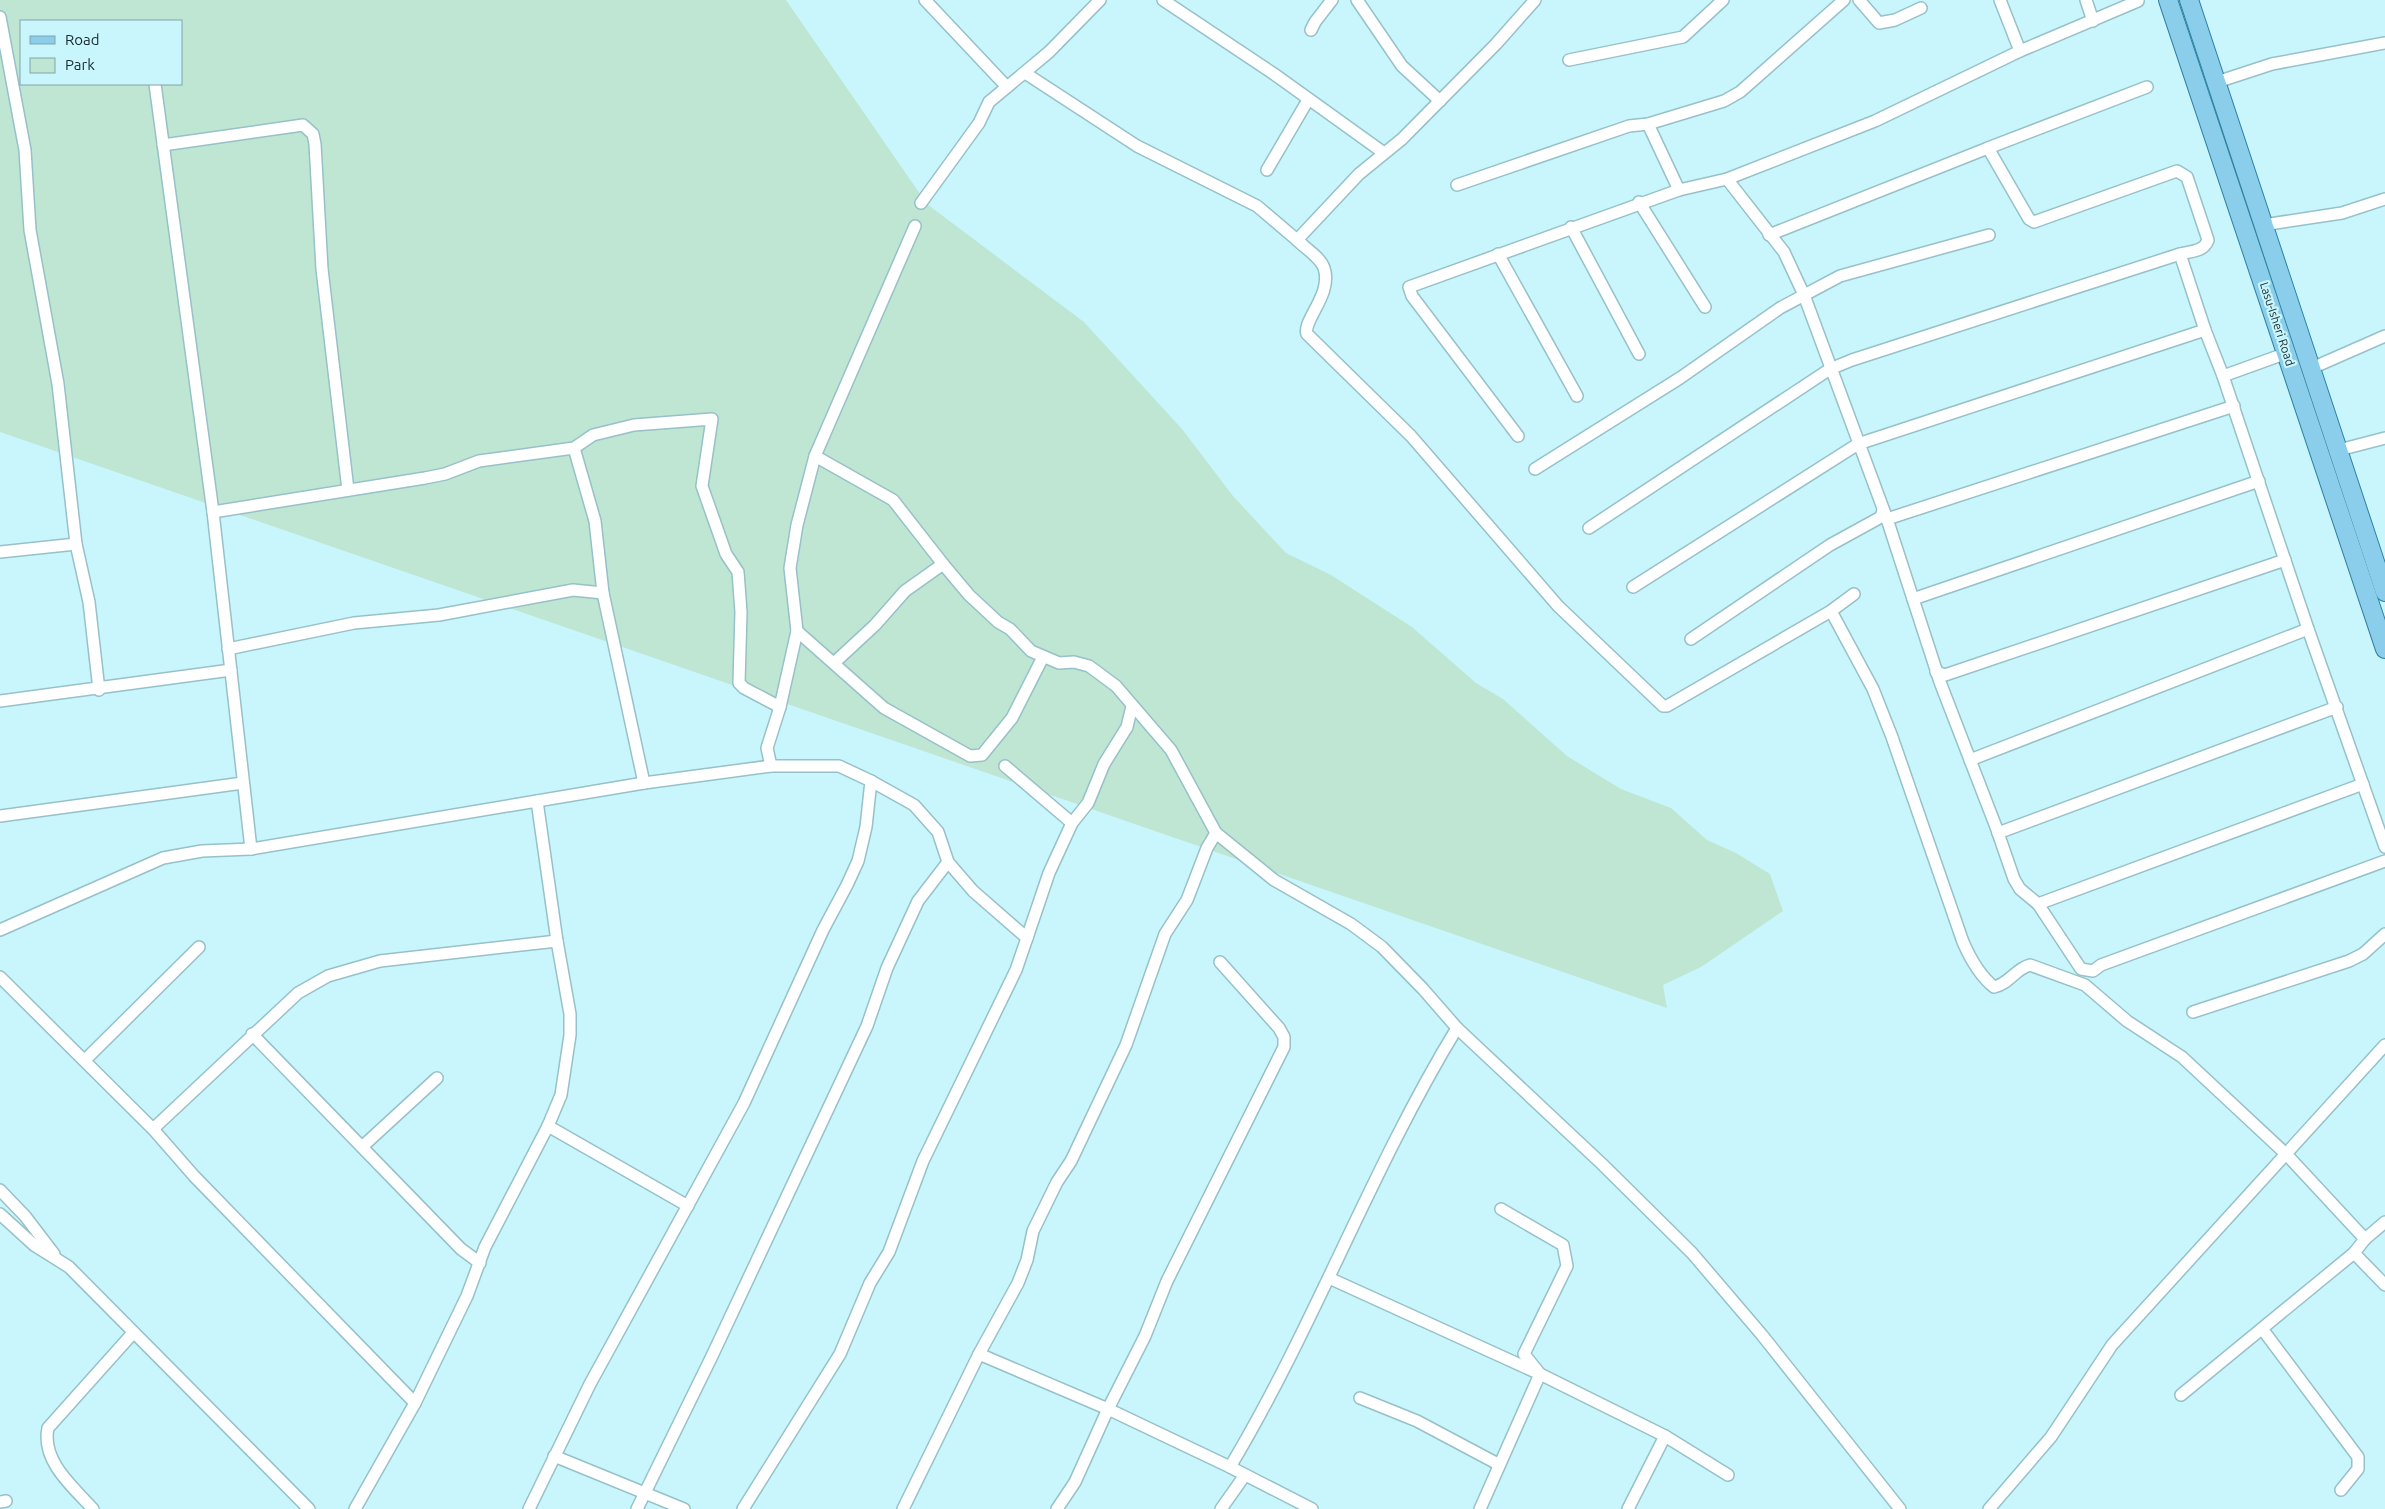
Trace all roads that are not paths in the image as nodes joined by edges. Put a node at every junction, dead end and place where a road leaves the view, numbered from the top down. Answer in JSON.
{"nodes":[{"id":1,"x":925,"y":0,"type":"edge"},
{"id":2,"x":1100,"y":0,"type":"edge"},
{"id":3,"x":1163,"y":0,"type":"edge"},
{"id":4,"x":1332,"y":0,"type":"edge"},
{"id":5,"x":1357,"y":0,"type":"edge"},
{"id":6,"x":1535,"y":0,"type":"edge"},
{"id":7,"x":1723,"y":0,"type":"edge"},
{"id":8,"x":1844,"y":0,"type":"edge"},
{"id":9,"x":1859,"y":0,"type":"edge"},
{"id":10,"x":2000,"y":0,"type":"edge"},
{"id":11,"x":2086,"y":0,"type":"edge"},
{"id":12,"x":2168,"y":0,"type":"edge"},
{"id":13,"x":2190,"y":0,"type":"edge"},
{"id":14,"x":2138,"y":1,"type":"edge"},
{"id":15,"x":1921,"y":8,"type":"dead end"},
{"id":16,"x":0,"y":17,"type":"edge"},
{"id":17,"x":2093,"y":21,"type":"junction"},
{"id":18,"x":1311,"y":30,"type":"dead end"},
{"id":19,"x":2385,"y":43,"type":"edge"},
{"id":20,"x":2020,"y":51,"type":"junction"},
{"id":21,"x":1569,"y":60,"type":"dead end"},
{"id":22,"x":1025,"y":72,"type":"junction"},
{"id":23,"x":2217,"y":82,"type":"junction"},
{"id":24,"x":155,"y":85,"type":"edge"},
{"id":25,"x":1007,"y":87,"type":"junction"},
{"id":26,"x":2147,"y":87,"type":"dead end"},
{"id":27,"x":1308,"y":100,"type":"junction"},
{"id":28,"x":1440,"y":101,"type":"junction"},
{"id":29,"x":1648,"y":124,"type":"junction"},
{"id":30,"x":163,"y":145,"type":"junction"},
{"id":31,"x":1988,"y":148,"type":"junction"},
{"id":32,"x":1384,"y":153,"type":"junction"},
{"id":33,"x":2244,"y":164,"type":"junction"},
{"id":34,"x":2224,"y":169,"type":"junction"},
{"id":35,"x":1267,"y":170,"type":"dead end"},
{"id":36,"x":1727,"y":179,"type":"junction"},
{"id":37,"x":1457,"y":185,"type":"dead end"},
{"id":38,"x":1679,"y":190,"type":"junction"},
{"id":39,"x":2385,"y":199,"type":"edge"},
{"id":40,"x":1639,"y":202,"type":"junction"},
{"id":41,"x":922,"y":203,"type":"dead end"},
{"id":42,"x":2264,"y":225,"type":"junction"},
{"id":43,"x":915,"y":226,"type":"dead end"},
{"id":44,"x":1571,"y":227,"type":"junction"},
{"id":45,"x":1769,"y":235,"type":"junction"},
{"id":46,"x":1989,"y":235,"type":"dead end"},
{"id":47,"x":1297,"y":240,"type":"junction"},
{"id":48,"x":1498,"y":254,"type":"junction"},
{"id":49,"x":2180,"y":254,"type":"junction"},
{"id":50,"x":1804,"y":295,"type":"junction"},
{"id":51,"x":1705,"y":307,"type":"dead end"},
{"id":52,"x":2205,"y":330,"type":"junction"},
{"id":53,"x":2385,"y":336,"type":"edge"},
{"id":54,"x":2287,"y":353,"type":"junction"},
{"id":55,"x":1639,"y":354,"type":"dead end"},
{"id":56,"x":2312,"y":368,"type":"junction"},
{"id":57,"x":1830,"y":369,"type":"junction"},
{"id":58,"x":2223,"y":376,"type":"junction"},
{"id":59,"x":1576,"y":396,"type":"dead end"},
{"id":60,"x":2234,"y":406,"type":"junction"},
{"id":61,"x":1518,"y":436,"type":"dead end"},
{"id":62,"x":2385,"y":438,"type":"edge"},
{"id":63,"x":1858,"y":444,"type":"junction"},
{"id":64,"x":574,"y":448,"type":"junction"},
{"id":65,"x":2339,"y":450,"type":"junction"},
{"id":66,"x":815,"y":456,"type":"junction"},
{"id":67,"x":1535,"y":469,"type":"dead end"},
{"id":68,"x":2259,"y":481,"type":"junction"},
{"id":69,"x":348,"y":490,"type":"junction"},
{"id":70,"x":213,"y":512,"type":"junction"},
{"id":71,"x":1885,"y":514,"type":"junction"},
{"id":72,"x":1588,"y":528,"type":"dead end"},
{"id":73,"x":76,"y":544,"type":"junction"},
{"id":74,"x":0,"y":552,"type":"edge"},
{"id":75,"x":2285,"y":560,"type":"junction"},
{"id":76,"x":944,"y":564,"type":"junction"},
{"id":77,"x":1633,"y":587,"type":"dead end"},
{"id":78,"x":2385,"y":592,"type":"edge"},
{"id":79,"x":603,"y":593,"type":"junction"},
{"id":80,"x":1854,"y":594,"type":"dead end"},
{"id":81,"x":2368,"y":597,"type":"junction"},
{"id":82,"x":1913,"y":599,"type":"junction"},
{"id":83,"x":1831,"y":611,"type":"junction"},
{"id":84,"x":2308,"y":629,"type":"junction"},
{"id":85,"x":797,"y":631,"type":"junction"},
{"id":86,"x":1692,"y":639,"type":"dead end"},
{"id":87,"x":2385,"y":649,"type":"edge"},
{"id":88,"x":228,"y":650,"type":"junction"},
{"id":89,"x":1043,"y":658,"type":"junction"},
{"id":90,"x":834,"y":663,"type":"junction"},
{"id":91,"x":231,"y":670,"type":"junction"},
{"id":92,"x":1936,"y":672,"type":"junction"},
{"id":93,"x":99,"y":690,"type":"junction"},
{"id":94,"x":0,"y":701,"type":"edge"},
{"id":95,"x":780,"y":706,"type":"junction"},
{"id":96,"x":1132,"y":706,"type":"junction"},
{"id":97,"x":2337,"y":707,"type":"junction"},
{"id":98,"x":1970,"y":760,"type":"junction"},
{"id":99,"x":770,"y":766,"type":"junction"},
{"id":100,"x":1005,"y":766,"type":"dead end"},
{"id":101,"x":871,"y":781,"type":"junction"},
{"id":102,"x":243,"y":783,"type":"junction"},
{"id":103,"x":644,"y":783,"type":"junction"},
{"id":104,"x":2364,"y":784,"type":"junction"},
{"id":105,"x":536,"y":801,"type":"junction"},
{"id":106,"x":0,"y":816,"type":"edge"},
{"id":107,"x":1072,"y":823,"type":"junction"},
{"id":108,"x":1216,"y":832,"type":"junction"},
{"id":109,"x":1998,"y":833,"type":"junction"},
{"id":110,"x":2385,"y":847,"type":"edge"},
{"id":111,"x":251,"y":849,"type":"junction"},
{"id":112,"x":2385,"y":861,"type":"edge"},
{"id":113,"x":948,"y":862,"type":"junction"},
{"id":114,"x":2038,"y":904,"type":"junction"},
{"id":115,"x":0,"y":930,"type":"edge"},
{"id":116,"x":2385,"y":934,"type":"edge"},
{"id":117,"x":1027,"y":938,"type":"junction"},
{"id":118,"x":557,"y":941,"type":"junction"},
{"id":119,"x":198,"y":947,"type":"dead end"},
{"id":120,"x":1220,"y":962,"type":"dead end"},
{"id":121,"x":0,"y":977,"type":"edge"},
{"id":122,"x":2193,"y":1012,"type":"dead end"},
{"id":123,"x":1457,"y":1028,"type":"junction"},
{"id":124,"x":252,"y":1034,"type":"junction"},
{"id":125,"x":2385,"y":1045,"type":"edge"},
{"id":126,"x":85,"y":1060,"type":"junction"},
{"id":127,"x":436,"y":1078,"type":"dead end"},
{"id":128,"x":548,"y":1126,"type":"junction"},
{"id":129,"x":153,"y":1129,"type":"junction"},
{"id":130,"x":363,"y":1146,"type":"junction"},
{"id":131,"x":2287,"y":1155,"type":"junction"},
{"id":132,"x":0,"y":1190,"type":"edge"},
{"id":133,"x":688,"y":1206,"type":"junction"},
{"id":134,"x":1501,"y":1209,"type":"dead end"},
{"id":135,"x":0,"y":1214,"type":"edge"},
{"id":136,"x":2385,"y":1222,"type":"edge"},
{"id":137,"x":2365,"y":1239,"type":"junction"},
{"id":138,"x":2354,"y":1253,"type":"junction"},
{"id":139,"x":57,"y":1258,"type":"junction"},
{"id":140,"x":480,"y":1263,"type":"junction"},
{"id":141,"x":1329,"y":1278,"type":"junction"},
{"id":142,"x":2385,"y":1284,"type":"edge"},
{"id":143,"x":2263,"y":1330,"type":"junction"},
{"id":144,"x":133,"y":1333,"type":"junction"},
{"id":145,"x":979,"y":1354,"type":"junction"},
{"id":146,"x":1540,"y":1374,"type":"junction"},
{"id":147,"x":2181,"y":1395,"type":"dead end"},
{"id":148,"x":1360,"y":1398,"type":"dead end"},
{"id":149,"x":415,"y":1403,"type":"junction"},
{"id":150,"x":1108,"y":1409,"type":"junction"},
{"id":151,"x":1665,"y":1436,"type":"junction"},
{"id":152,"x":554,"y":1456,"type":"junction"},
{"id":153,"x":1498,"y":1464,"type":"junction"},
{"id":154,"x":1230,"y":1467,"type":"junction"},
{"id":155,"x":1245,"y":1475,"type":"junction"},
{"id":156,"x":1728,"y":1475,"type":"dead end"},
{"id":157,"x":2341,"y":1490,"type":"dead end"},
{"id":158,"x":644,"y":1494,"type":"junction"},
{"id":159,"x":93,"y":1509,"type":"edge"},
{"id":160,"x":309,"y":1509,"type":"edge"},
{"id":161,"x":356,"y":1509,"type":"edge"},
{"id":162,"x":529,"y":1509,"type":"edge"},
{"id":163,"x":637,"y":1509,"type":"edge"},
{"id":164,"x":684,"y":1509,"type":"edge"},
{"id":165,"x":743,"y":1509,"type":"edge"},
{"id":166,"x":903,"y":1509,"type":"edge"},
{"id":167,"x":1058,"y":1509,"type":"edge"},
{"id":168,"x":1221,"y":1509,"type":"edge"},
{"id":169,"x":1312,"y":1509,"type":"edge"},
{"id":170,"x":1480,"y":1509,"type":"edge"},
{"id":171,"x":1628,"y":1509,"type":"edge"},
{"id":172,"x":1900,"y":1509,"type":"edge"},
{"id":173,"x":1989,"y":1509,"type":"edge"}],
"edges":[{"from":1,"to":25,"type":"street"},
{"from":2,"to":22,"type":"street"},
{"from":3,"to":27,"type":"street"},
{"from":4,"to":18,"type":"street"},
{"from":5,"to":28,"type":"street"},
{"from":6,"to":28,"type":"street"},
{"from":7,"to":21,"type":"street"},
{"from":8,"to":29,"type":"street"},
{"from":9,"to":15,"type":"street"},
{"from":10,"to":20,"type":"street"},
{"from":11,"to":17,"type":"street"},
{"from":12,"to":34,"type":"main road","name":"Lasu-Isheri Road"},
{"from":13,"to":23,"type":"main road","name":"Lasu-Isheri Road"},
{"from":14,"to":17,"type":"street"},
{"from":16,"to":73,"type":"street"},
{"from":17,"to":20,"type":"street"},
{"from":19,"to":23,"type":"street"},
{"from":20,"to":36,"type":"street"},
{"from":22,"to":25,"type":"street"},
{"from":22,"to":47,"type":"street"},
{"from":23,"to":33,"type":"main road","name":"Lasu-Isheri Road"},
{"from":24,"to":30,"type":"street"},
{"from":25,"to":41,"type":"street"},
{"from":26,"to":31,"type":"street"},
{"from":27,"to":32,"type":"street"},
{"from":27,"to":35,"type":"street"},
{"from":28,"to":32,"type":"street"},
{"from":29,"to":37,"type":"street"},
{"from":29,"to":38,"type":"street"},
{"from":30,"to":69,"type":"street"},
{"from":30,"to":70,"type":"street"},
{"from":31,"to":45,"type":"street"},
{"from":31,"to":49,"type":"street"},
{"from":32,"to":47,"type":"street"},
{"from":33,"to":34,"type":"main road"},
{"from":33,"to":42,"type":"main road","name":"Lasu-Isheri Road"},
{"from":34,"to":54,"type":"main road","name":"Lasu-Isheri Road"},
{"from":36,"to":38,"type":"street"},
{"from":36,"to":45,"type":"street"},
{"from":38,"to":40,"type":"street"},
{"from":39,"to":42,"type":"street"},
{"from":40,"to":44,"type":"street"},
{"from":40,"to":51,"type":"street"},
{"from":42,"to":56,"type":"main road","name":"Lasu-Isheri Road"},
{"from":43,"to":66,"type":"street"},
{"from":44,"to":48,"type":"street"},
{"from":44,"to":55,"type":"street"},
{"from":45,"to":50,"type":"street"},
{"from":46,"to":50,"type":"street"},
{"from":47,"to":83,"type":"street"},
{"from":48,"to":59,"type":"street"},
{"from":48,"to":61,"type":"street"},
{"from":49,"to":52,"type":"street"},
{"from":49,"to":57,"type":"street"},
{"from":50,"to":57,"type":"street"},
{"from":50,"to":67,"type":"street"},
{"from":52,"to":58,"type":"street"},
{"from":52,"to":63,"type":"street"},
{"from":53,"to":56,"type":"street"},
{"from":54,"to":58,"type":"street"},
{"from":54,"to":81,"type":"main road","name":"Lasu-Isheri Road"},
{"from":56,"to":65,"type":"main road","name":"Lasu-Isheri Road"},
{"from":57,"to":63,"type":"street"},
{"from":57,"to":72,"type":"street"},
{"from":58,"to":60,"type":"street"},
{"from":60,"to":68,"type":"street"},
{"from":60,"to":71,"type":"street"},
{"from":62,"to":65,"type":"street"},
{"from":63,"to":71,"type":"street"},
{"from":63,"to":77,"type":"street"},
{"from":64,"to":69,"type":"street"},
{"from":64,"to":79,"type":"street"},
{"from":64,"to":95,"type":"street"},
{"from":65,"to":78,"type":"main road","name":"Lasu-Isheri Road"},
{"from":66,"to":76,"type":"street"},
{"from":66,"to":85,"type":"street"},
{"from":68,"to":75,"type":"street"},
{"from":68,"to":82,"type":"street"},
{"from":69,"to":70,"type":"street"},
{"from":70,"to":88,"type":"street"},
{"from":71,"to":82,"type":"street"},
{"from":71,"to":86,"type":"street"},
{"from":73,"to":74,"type":"street"},
{"from":73,"to":93,"type":"street"},
{"from":75,"to":84,"type":"street"},
{"from":75,"to":92,"type":"street"},
{"from":76,"to":89,"type":"street"},
{"from":76,"to":90,"type":"street"},
{"from":78,"to":81,"type":"main road"},
{"from":79,"to":88,"type":"street"},
{"from":79,"to":103,"type":"street"},
{"from":80,"to":83,"type":"street"},
{"from":81,"to":87,"type":"main road","name":"Lasu-Isheri Road"},
{"from":82,"to":92,"type":"street"},
{"from":83,"to":131,"type":"street"},
{"from":84,"to":97,"type":"street"},
{"from":84,"to":98,"type":"street"},
{"from":85,"to":90,"type":"street"},
{"from":85,"to":95,"type":"street"},
{"from":88,"to":91,"type":"street"},
{"from":89,"to":90,"type":"street"},
{"from":89,"to":96,"type":"street"},
{"from":91,"to":93,"type":"street"},
{"from":91,"to":102,"type":"street"},
{"from":92,"to":98,"type":"street"},
{"from":93,"to":94,"type":"street"},
{"from":95,"to":99,"type":"street"},
{"from":96,"to":107,"type":"street"},
{"from":96,"to":108,"type":"street"},
{"from":97,"to":104,"type":"street"},
{"from":97,"to":109,"type":"street"},
{"from":98,"to":109,"type":"street"},
{"from":99,"to":101,"type":"street"},
{"from":99,"to":103,"type":"street"},
{"from":100,"to":107,"type":"street"},
{"from":101,"to":113,"type":"street"},
{"from":101,"to":133,"type":"street"},
{"from":102,"to":106,"type":"street"},
{"from":102,"to":111,"type":"street"},
{"from":103,"to":105,"type":"street"},
{"from":104,"to":110,"type":"street"},
{"from":104,"to":114,"type":"street"},
{"from":105,"to":111,"type":"street"},
{"from":105,"to":118,"type":"street"},
{"from":107,"to":117,"type":"street"},
{"from":108,"to":123,"type":"street"},
{"from":108,"to":145,"type":"street"},
{"from":109,"to":114,"type":"street"},
{"from":111,"to":115,"type":"street"},
{"from":112,"to":114,"type":"street"},
{"from":113,"to":117,"type":"street"},
{"from":113,"to":158,"type":"street"},
{"from":116,"to":122,"type":"street"},
{"from":117,"to":165,"type":"street"},
{"from":118,"to":124,"type":"street"},
{"from":118,"to":128,"type":"street"},
{"from":119,"to":126,"type":"street"},
{"from":120,"to":150,"type":"street"},
{"from":121,"to":126,"type":"street"},
{"from":123,"to":141,"type":"street"},
{"from":123,"to":172,"type":"street"},
{"from":124,"to":129,"type":"street"},
{"from":124,"to":130,"type":"street"},
{"from":125,"to":131,"type":"street"},
{"from":126,"to":129,"type":"street"},
{"from":127,"to":130,"type":"street"},
{"from":128,"to":133,"type":"street"},
{"from":128,"to":140,"type":"street"},
{"from":129,"to":149,"type":"street"},
{"from":130,"to":140,"type":"street"},
{"from":131,"to":137,"type":"street"},
{"from":131,"to":173,"type":"street"},
{"from":132,"to":139,"type":"street"},
{"from":133,"to":152,"type":"street"},
{"from":134,"to":146,"type":"street"},
{"from":135,"to":139,"type":"street"},
{"from":136,"to":137,"type":"street"},
{"from":137,"to":138,"type":"street"},
{"from":138,"to":142,"type":"street"},
{"from":138,"to":143,"type":"street"},
{"from":139,"to":144,"type":"street"},
{"from":140,"to":149,"type":"street"},
{"from":141,"to":146,"type":"street"},
{"from":141,"to":154,"type":"street"},
{"from":143,"to":147,"type":"street"},
{"from":143,"to":157,"type":"street"},
{"from":144,"to":159,"type":"street"},
{"from":144,"to":160,"type":"street"},
{"from":145,"to":150,"type":"street"},
{"from":145,"to":166,"type":"street"},
{"from":146,"to":151,"type":"street"},
{"from":146,"to":153,"type":"street"},
{"from":148,"to":153,"type":"street"},
{"from":149,"to":161,"type":"street"},
{"from":150,"to":154,"type":"street"},
{"from":150,"to":167,"type":"street"},
{"from":151,"to":156,"type":"street"},
{"from":151,"to":171,"type":"street"},
{"from":152,"to":158,"type":"street"},
{"from":152,"to":162,"type":"street"},
{"from":153,"to":170,"type":"street"},
{"from":154,"to":155,"type":"street"},
{"from":155,"to":168,"type":"street"},
{"from":155,"to":169,"type":"street"},
{"from":158,"to":163,"type":"street"},
{"from":158,"to":164,"type":"street"}]}
